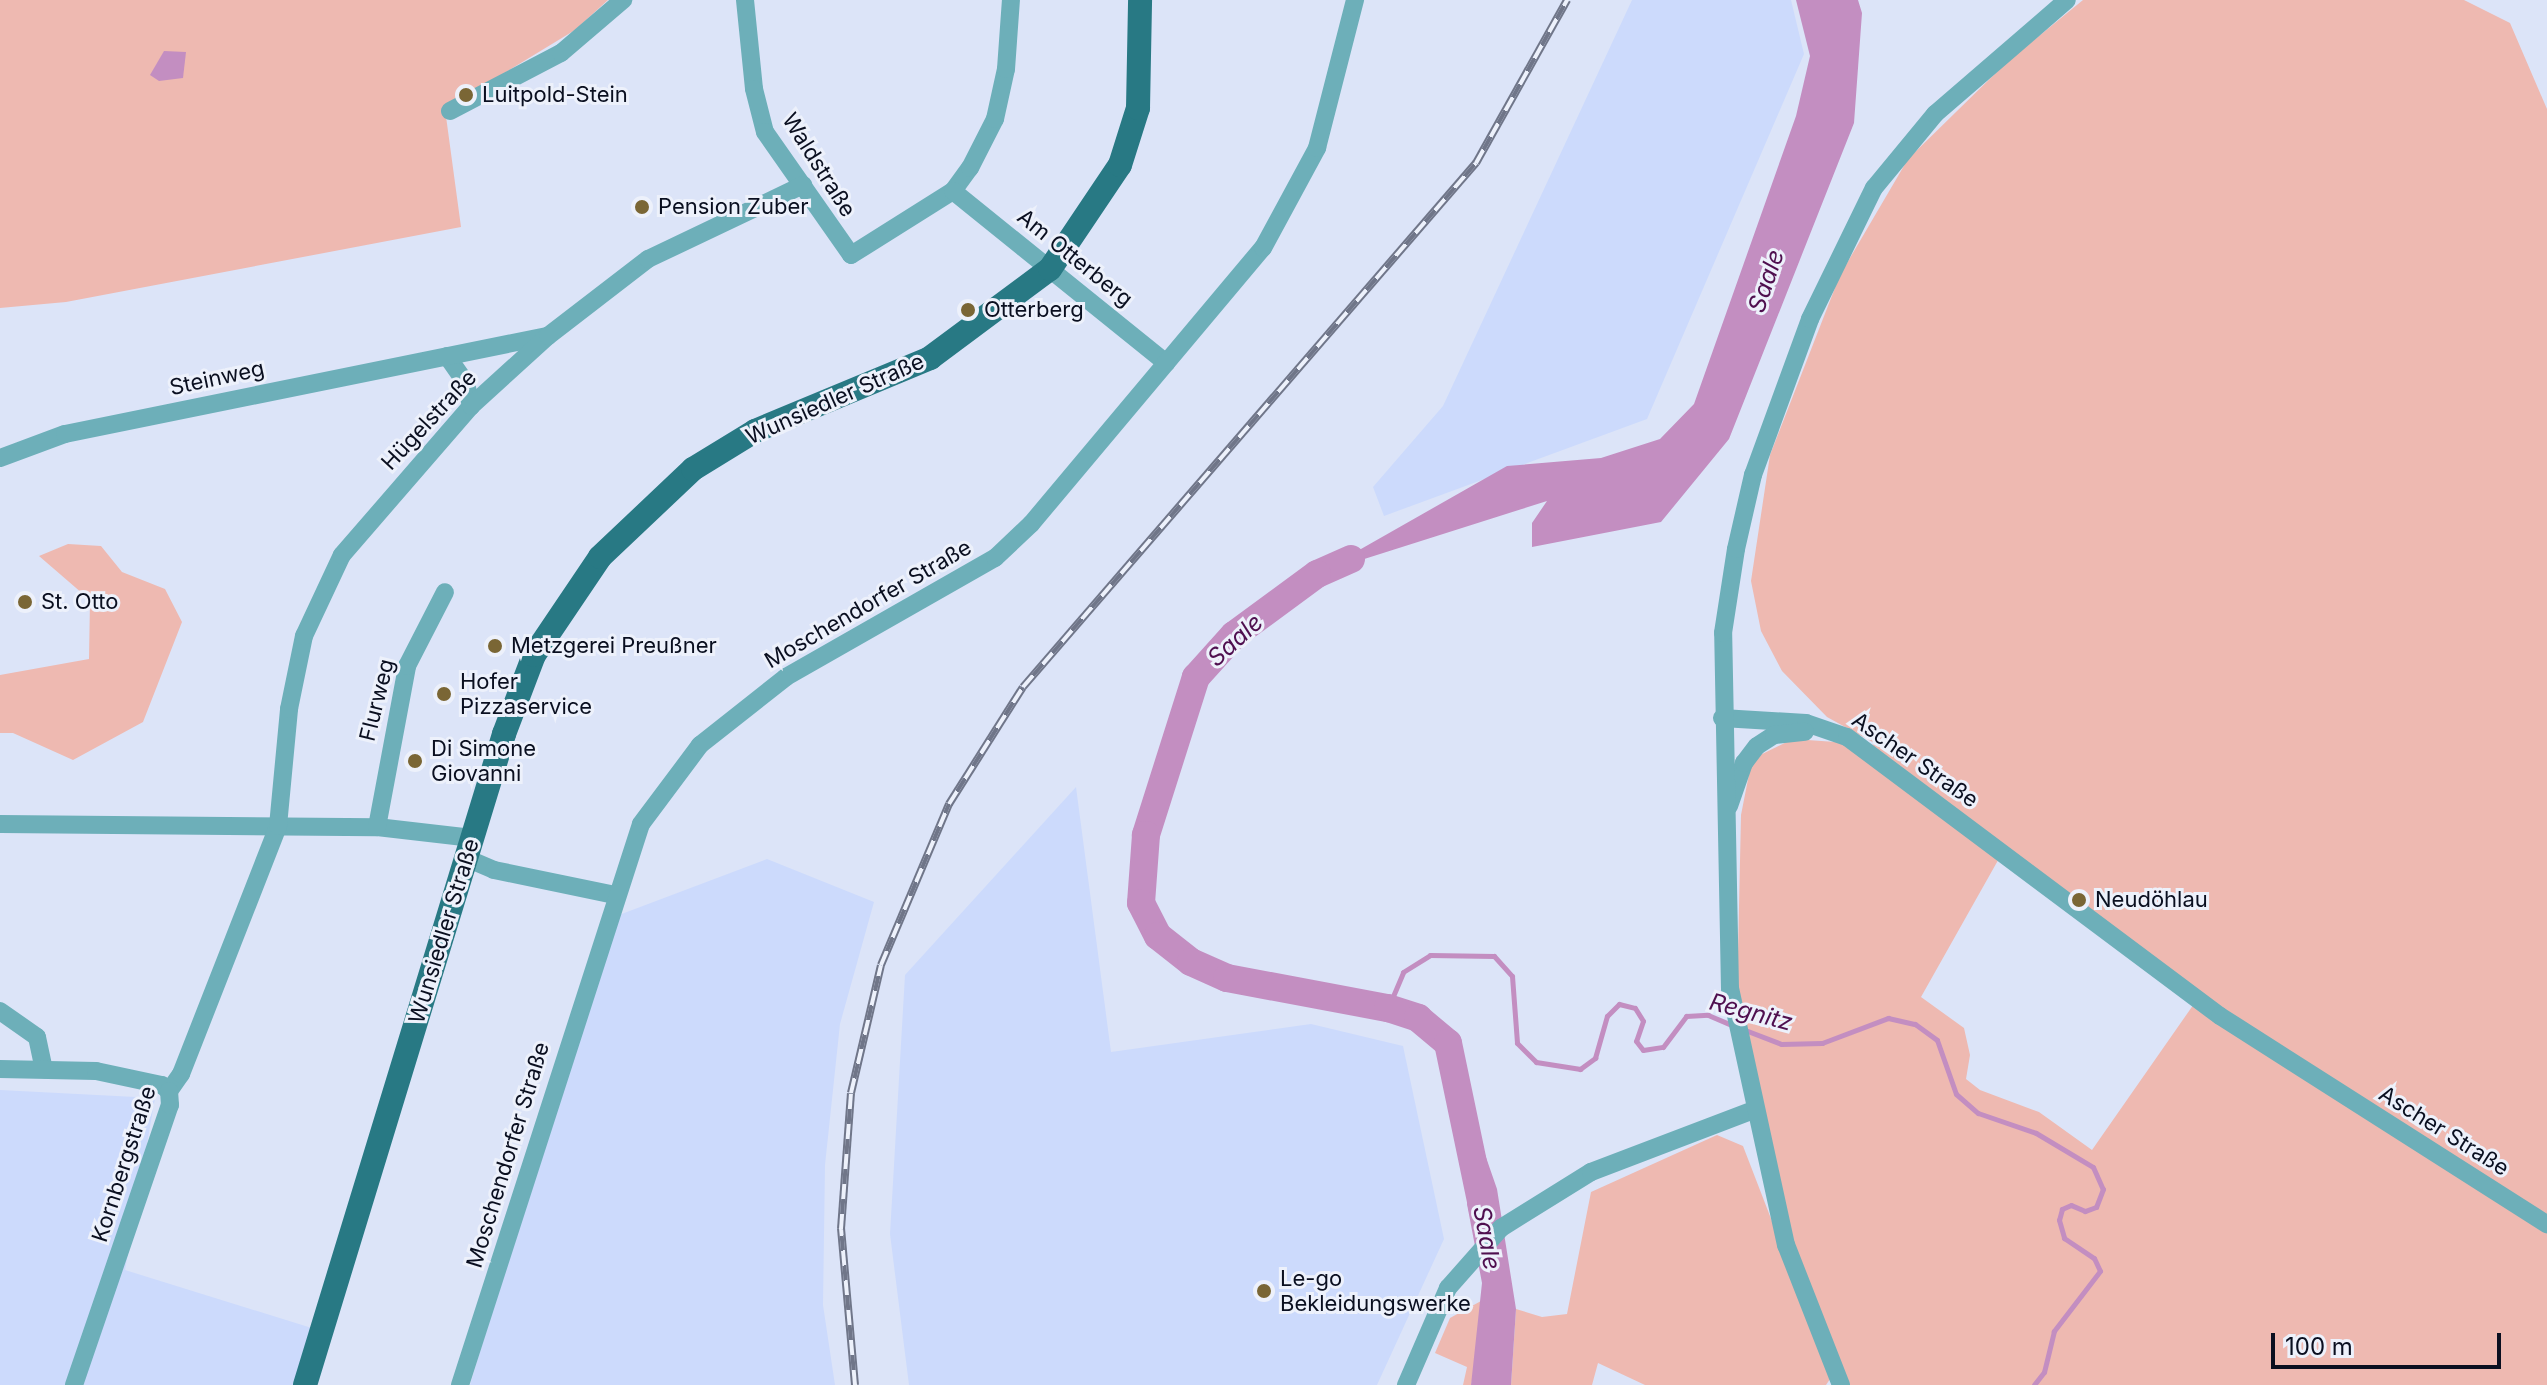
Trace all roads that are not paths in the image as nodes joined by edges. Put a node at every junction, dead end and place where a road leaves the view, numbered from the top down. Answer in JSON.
{"nodes":[{"id":1,"x":623,"y":0,"type":"edge"},
{"id":2,"x":745,"y":0,"type":"edge"},
{"id":3,"x":1011,"y":0,"type":"edge"},
{"id":4,"x":1140,"y":0,"type":"edge"},
{"id":5,"x":1355,"y":0,"type":"edge"},
{"id":6,"x":2067,"y":0,"type":"edge"},
{"id":7,"x":450,"y":111,"type":"dead end"},
{"id":8,"x":803,"y":185,"type":"junction"},
{"id":9,"x":953,"y":191,"type":"junction"},
{"id":10,"x":1050,"y":269,"type":"junction"},
{"id":11,"x":548,"y":336,"type":"junction"},
{"id":12,"x":447,"y":356,"type":"junction"},
{"id":13,"x":1166,"y":363,"type":"junction"},
{"id":14,"x":471,"y":406,"type":"junction"},
{"id":15,"x":0,"y":458,"type":"edge"},
{"id":16,"x":445,"y":592,"type":"dead end"},
{"id":17,"x":1722,"y":718,"type":"junction"},
{"id":18,"x":1847,"y":737,"type":"junction"},
{"id":19,"x":1724,"y":820,"type":"junction"},
{"id":20,"x":0,"y":824,"type":"edge"},
{"id":21,"x":278,"y":826,"type":"junction"},
{"id":22,"x":377,"y":827,"type":"junction"},
{"id":23,"x":469,"y":848,"type":"junction"},
{"id":24,"x":615,"y":895,"type":"junction"},
{"id":25,"x":0,"y":1011,"type":"edge"},
{"id":26,"x":0,"y":1069,"type":"edge"},
{"id":27,"x":44,"y":1069,"type":"junction"},
{"id":28,"x":169,"y":1091,"type":"junction"},
{"id":29,"x":1753,"y":1110,"type":"junction"},
{"id":30,"x":2547,"y":1224,"type":"edge"},
{"id":31,"x":74,"y":1385,"type":"edge"},
{"id":32,"x":305,"y":1385,"type":"edge"},
{"id":33,"x":460,"y":1385,"type":"edge"},
{"id":34,"x":1406,"y":1385,"type":"edge"},
{"id":35,"x":1841,"y":1385,"type":"edge"}],
"edges":[{"from":1,"to":7,"type":"street"},
{"from":2,"to":8,"type":"street","name":"Waldstraße"},
{"from":3,"to":9,"type":"street"},
{"from":4,"to":10,"type":"main road","name":"Wunsiedler Straße"},
{"from":5,"to":13,"type":"street","name":"Moschendorfer Straße"},
{"from":6,"to":17,"type":"street"},
{"from":8,"to":9,"type":"street","name":"Waldstraße"},
{"from":8,"to":11,"type":"street","name":"Hügelstraße"},
{"from":9,"to":10,"type":"street","name":"Am Otterberg"},
{"from":10,"to":13,"type":"street","name":"Am Otterberg"},
{"from":10,"to":23,"type":"main road","name":"Wunsiedler Straße"},
{"from":11,"to":12,"type":"street","name":"Steinweg"},
{"from":11,"to":14,"type":"street","name":"Hügelstraße"},
{"from":12,"to":14,"type":"street"},
{"from":12,"to":15,"type":"street","name":"Steinweg"},
{"from":13,"to":24,"type":"street","name":"Moschendorfer Straße"},
{"from":14,"to":21,"type":"street","name":"Hügelstraße"},
{"from":16,"to":22,"type":"street","name":"Flurweg"},
{"from":17,"to":18,"type":"street","name":"Ascher Straße"},
{"from":17,"to":19,"type":"street"},
{"from":18,"to":19,"type":"street"},
{"from":18,"to":30,"type":"street","name":"Ascher Straße"},
{"from":19,"to":29,"type":"street"},
{"from":20,"to":21,"type":"street"},
{"from":21,"to":22,"type":"street"},
{"from":21,"to":28,"type":"street","name":"Kornbergstraße"},
{"from":22,"to":23,"type":"street"},
{"from":23,"to":24,"type":"street"},
{"from":23,"to":32,"type":"main road","name":"Wunsiedler Straße"},
{"from":24,"to":33,"type":"street","name":"Moschendorfer Straße"},
{"from":25,"to":27,"type":"street"},
{"from":26,"to":27,"type":"street"},
{"from":27,"to":28,"type":"street"},
{"from":28,"to":31,"type":"street","name":"Kornbergstraße"},
{"from":29,"to":34,"type":"street"},
{"from":29,"to":35,"type":"street"}]}
